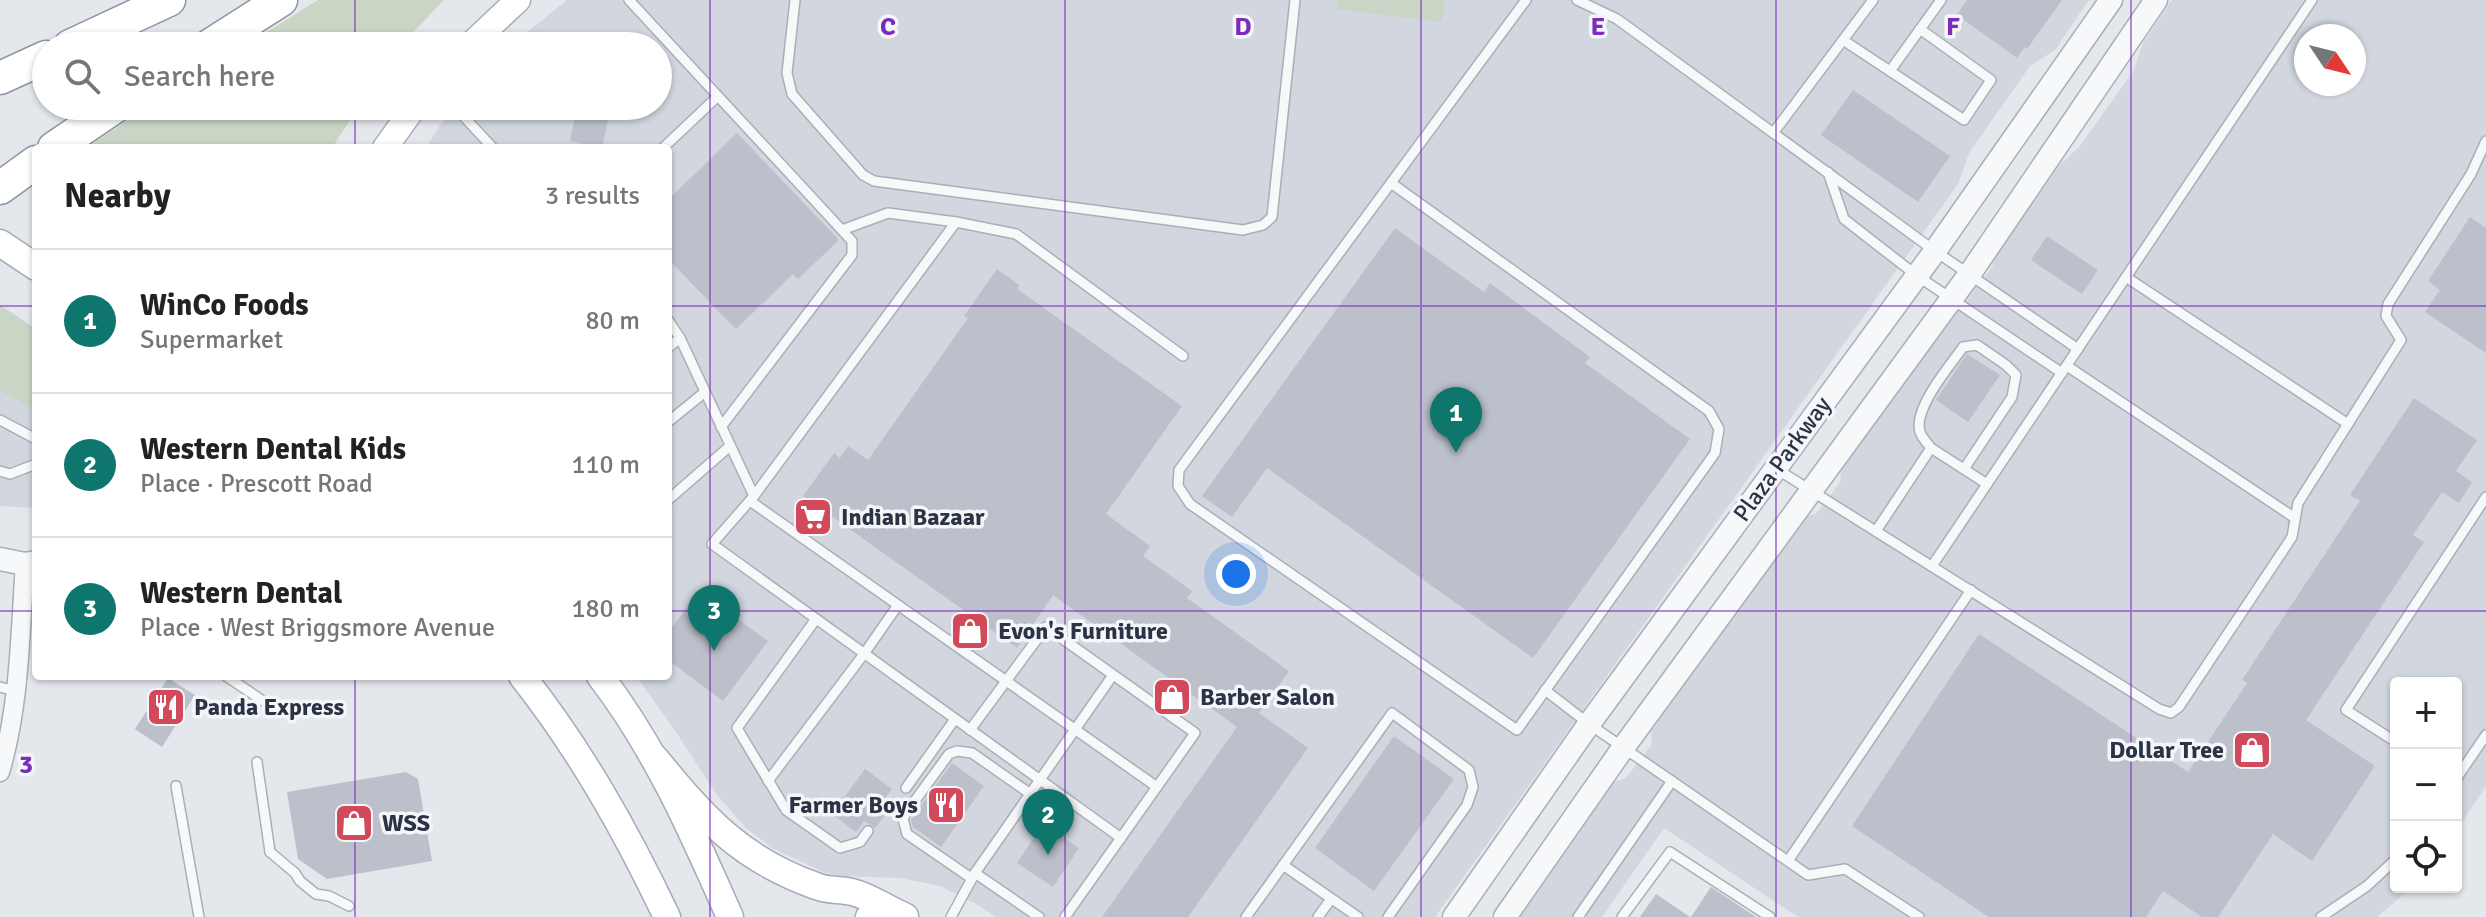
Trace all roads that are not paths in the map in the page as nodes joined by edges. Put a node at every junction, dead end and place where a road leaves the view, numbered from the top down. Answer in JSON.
{"nodes":[{"id":1,"x":169,"y":0,"type":"edge"},
{"id":2,"x":281,"y":0,"type":"edge"},
{"id":3,"x":518,"y":0,"type":"edge"},
{"id":4,"x":629,"y":0,"type":"edge"},
{"id":5,"x":795,"y":0,"type":"edge"},
{"id":6,"x":1295,"y":0,"type":"edge"},
{"id":7,"x":1526,"y":0,"type":"edge"},
{"id":8,"x":1577,"y":0,"type":"edge"},
{"id":9,"x":1873,"y":0,"type":"edge"},
{"id":10,"x":1941,"y":0,"type":"edge"},
{"id":11,"x":2111,"y":0,"type":"edge"},
{"id":12,"x":2156,"y":0,"type":"edge"},
{"id":13,"x":2308,"y":1,"type":"edge"},
{"id":14,"x":1920,"y":29,"type":"junction"},
{"id":15,"x":100,"y":32,"type":"edge"},
{"id":16,"x":231,"y":32,"type":"edge"},
{"id":17,"x":484,"y":32,"type":"edge"},
{"id":18,"x":658,"y":32,"type":"edge"},
{"id":19,"x":1843,"y":40,"type":"junction"},
{"id":20,"x":672,"y":47,"type":"edge"},
{"id":21,"x":32,"y":63,"type":"edge"},
{"id":22,"x":1890,"y":71,"type":"junction"},
{"id":23,"x":0,"y":78,"type":"edge"},
{"id":24,"x":717,"y":97,"type":"junction"},
{"id":25,"x":95,"y":120,"type":"edge"},
{"id":26,"x":405,"y":120,"type":"edge"},
{"id":27,"x":467,"y":120,"type":"edge"},
{"id":28,"x":1774,"y":132,"type":"junction"},
{"id":29,"x":2486,"y":141,"type":"edge"},
{"id":30,"x":60,"y":144,"type":"edge"},
{"id":31,"x":388,"y":144,"type":"edge"},
{"id":32,"x":489,"y":144,"type":"edge"},
{"id":33,"x":667,"y":144,"type":"edge"},
{"id":34,"x":32,"y":165,"type":"edge"},
{"id":35,"x":1828,"y":172,"type":"junction"},
{"id":36,"x":1391,"y":183,"type":"junction"},
{"id":37,"x":0,"y":188,"type":"edge"},
{"id":38,"x":956,"y":222,"type":"junction"},
{"id":39,"x":842,"y":230,"type":"junction"},
{"id":40,"x":0,"y":243,"type":"edge"},
{"id":41,"x":1935,"y":251,"type":"junction"},
{"id":42,"x":32,"y":264,"type":"edge"},
{"id":43,"x":1916,"y":275,"type":"junction"},
{"id":44,"x":1969,"y":275,"type":"junction"},
{"id":45,"x":2126,"y":277,"type":"junction"},
{"id":46,"x":1951,"y":298,"type":"junction"},
{"id":47,"x":672,"y":326,"type":"edge"},
{"id":48,"x":680,"y":338,"type":"junction"},
{"id":49,"x":672,"y":345,"type":"edge"},
{"id":50,"x":2078,"y":349,"type":"junction"},
{"id":51,"x":1183,"y":356,"type":"dead end"},
{"id":52,"x":2064,"y":369,"type":"junction"},
{"id":53,"x":705,"y":392,"type":"junction"},
{"id":54,"x":672,"y":419,"type":"edge"},
{"id":55,"x":0,"y":420,"type":"edge"},
{"id":56,"x":2348,"y":424,"type":"junction"},
{"id":57,"x":721,"y":427,"type":"junction"},
{"id":58,"x":32,"y":437,"type":"edge"},
{"id":59,"x":730,"y":446,"type":"junction"},
{"id":60,"x":1931,"y":448,"type":"junction"},
{"id":61,"x":32,"y":466,"type":"edge"},
{"id":62,"x":1775,"y":468,"type":"junction"},
{"id":63,"x":1964,"y":469,"type":"junction"},
{"id":64,"x":0,"y":471,"type":"edge"},
{"id":65,"x":1987,"y":484,"type":"junction"},
{"id":66,"x":1811,"y":490,"type":"junction"},
{"id":67,"x":672,"y":497,"type":"edge"},
{"id":68,"x":2486,"y":497,"type":"edge"},
{"id":69,"x":752,"y":498,"type":"junction"},
{"id":70,"x":2295,"y":518,"type":"junction"},
{"id":71,"x":1876,"y":531,"type":"junction"},
{"id":72,"x":0,"y":559,"type":"edge"},
{"id":73,"x":31,"y":563,"type":"edge"},
{"id":74,"x":1932,"y":566,"type":"junction"},
{"id":75,"x":1971,"y":590,"type":"junction"},
{"id":76,"x":898,"y":605,"type":"junction"},
{"id":77,"x":816,"y":619,"type":"junction"},
{"id":78,"x":864,"y":654,"type":"junction"},
{"id":79,"x":1113,"y":675,"type":"junction"},
{"id":80,"x":232,"y":680,"type":"edge"},
{"id":81,"x":525,"y":680,"type":"edge"},
{"id":82,"x":603,"y":680,"type":"edge"},
{"id":83,"x":1005,"y":680,"type":"junction"},
{"id":84,"x":8,"y":689,"type":"edge"},
{"id":85,"x":1545,"y":690,"type":"junction"},
{"id":86,"x":272,"y":707,"type":"dead end"},
{"id":87,"x":955,"y":719,"type":"junction"},
{"id":88,"x":1589,"y":724,"type":"junction"},
{"id":89,"x":1074,"y":729,"type":"junction"},
{"id":90,"x":970,"y":730,"type":"junction"},
{"id":91,"x":2486,"y":735,"type":"edge"},
{"id":92,"x":2390,"y":738,"type":"edge"},
{"id":93,"x":4,"y":745,"type":"edge"},
{"id":94,"x":1623,"y":748,"type":"junction"},
{"id":95,"x":655,"y":758,"type":"junction"},
{"id":96,"x":257,"y":762,"type":"dead end"},
{"id":97,"x":2462,"y":770,"type":"edge"},
{"id":98,"x":0,"y":772,"type":"edge"},
{"id":99,"x":1038,"y":779,"type":"junction"},
{"id":100,"x":768,"y":781,"type":"junction"},
{"id":101,"x":1672,"y":781,"type":"junction"},
{"id":102,"x":176,"y":786,"type":"dead end"},
{"id":103,"x":1157,"y":787,"type":"junction"},
{"id":104,"x":906,"y":788,"type":"dead end"},
{"id":105,"x":1029,"y":793,"type":"junction"},
{"id":106,"x":868,"y":831,"type":"dead end"},
{"id":107,"x":1121,"y":838,"type":"junction"},
{"id":108,"x":1788,"y":861,"type":"junction"},
{"id":109,"x":1283,"y":865,"type":"junction"},
{"id":110,"x":2390,"y":865,"type":"edge"},
{"id":111,"x":306,"y":871,"type":"dead end"},
{"id":112,"x":295,"y":873,"type":"junction"},
{"id":113,"x":973,"y":876,"type":"junction"},
{"id":114,"x":322,"y":883,"type":"dead end"},
{"id":115,"x":329,"y":896,"type":"junction"},
{"id":116,"x":1331,"y":899,"type":"junction"},
{"id":117,"x":349,"y":906,"type":"dead end"},
{"id":118,"x":904,"y":916,"type":"edge"},
{"id":119,"x":199,"y":917,"type":"edge"},
{"id":120,"x":667,"y":917,"type":"edge"},
{"id":121,"x":730,"y":917,"type":"edge"},
{"id":122,"x":868,"y":917,"type":"edge"},
{"id":123,"x":951,"y":917,"type":"edge"},
{"id":124,"x":1039,"y":917,"type":"edge"},
{"id":125,"x":1065,"y":917,"type":"edge"},
{"id":126,"x":1246,"y":917,"type":"edge"},
{"id":127,"x":1318,"y":917,"type":"edge"},
{"id":128,"x":1358,"y":917,"type":"edge"},
{"id":129,"x":1388,"y":917,"type":"edge"},
{"id":130,"x":1454,"y":917,"type":"edge"},
{"id":131,"x":1505,"y":917,"type":"edge"},
{"id":132,"x":1578,"y":917,"type":"edge"},
{"id":133,"x":1622,"y":917,"type":"edge"},
{"id":134,"x":1770,"y":917,"type":"edge"},
{"id":135,"x":1919,"y":917,"type":"edge"},
{"id":136,"x":2321,"y":917,"type":"edge"}],
"edges":[{"from":1,"to":15,"type":"highway"},
{"from":2,"to":16,"type":"highway"},
{"from":3,"to":17,"type":"main road"},
{"from":4,"to":18,"type":"lane"},
{"from":5,"to":6,"type":"lane"},
{"from":7,"to":36,"type":"lane"},
{"from":8,"to":28,"type":"lane"},
{"from":9,"to":19,"type":"lane"},
{"from":10,"to":14,"type":"lane"},
{"from":11,"to":41,"type":"street","name":"Plaza Parkway"},
{"from":12,"to":44,"type":"street","name":"Plaza Parkway"},
{"from":13,"to":45,"type":"lane"},
{"from":14,"to":22,"type":"lane"},
{"from":14,"to":22,"type":"lane"},
{"from":19,"to":22,"type":"lane"},
{"from":19,"to":28,"type":"lane"},
{"from":20,"to":24,"type":"lane"},
{"from":21,"to":23,"type":"highway"},
{"from":24,"to":33,"type":"lane"},
{"from":24,"to":39,"type":"lane"},
{"from":25,"to":30,"type":"highway"},
{"from":26,"to":31,"type":"main road"},
{"from":27,"to":32,"type":"lane"},
{"from":28,"to":35,"type":"lane"},
{"from":29,"to":56,"type":"lane"},
{"from":34,"to":37,"type":"highway"},
{"from":35,"to":41,"type":"lane"},
{"from":35,"to":43,"type":"lane"},
{"from":36,"to":85,"type":"lane"},
{"from":36,"to":85,"type":"lane"},
{"from":38,"to":39,"type":"lane"},
{"from":38,"to":51,"type":"lane"},
{"from":38,"to":69,"type":"lane"},
{"from":39,"to":57,"type":"lane"},
{"from":40,"to":42,"type":"main road"},
{"from":41,"to":43,"type":"street","name":"Plaza Parkway"},
{"from":41,"to":44,"type":"lane"},
{"from":43,"to":46,"type":"lane"},
{"from":43,"to":62,"type":"street","name":"Plaza Parkway"},
{"from":44,"to":46,"type":"street","name":"Plaza Parkway"},
{"from":44,"to":50,"type":"lane"},
{"from":45,"to":50,"type":"lane"},
{"from":45,"to":56,"type":"lane"},
{"from":46,"to":52,"type":"lane"},
{"from":46,"to":66,"type":"street","name":"Plaza Parkway"},
{"from":47,"to":48,"type":"lane"},
{"from":48,"to":49,"type":"lane"},
{"from":48,"to":53,"type":"lane"},
{"from":50,"to":52,"type":"lane"},
{"from":52,"to":65,"type":"lane"},
{"from":52,"to":70,"type":"lane"},
{"from":53,"to":54,"type":"lane"},
{"from":53,"to":57,"type":"lane"},
{"from":55,"to":58,"type":"lane"},
{"from":56,"to":70,"type":"lane"},
{"from":57,"to":59,"type":"lane"},
{"from":59,"to":67,"type":"lane"},
{"from":59,"to":69,"type":"lane"},
{"from":60,"to":63,"type":"lane"},
{"from":60,"to":63,"type":"lane"},
{"from":60,"to":71,"type":"lane"},
{"from":61,"to":64,"type":"lane"},
{"from":62,"to":66,"type":"lane"},
{"from":62,"to":88,"type":"street","name":"Plaza Parkway"},
{"from":63,"to":65,"type":"lane"},
{"from":65,"to":74,"type":"lane"},
{"from":66,"to":71,"type":"lane"},
{"from":66,"to":94,"type":"street","name":"Plaza Parkway"},
{"from":68,"to":92,"type":"lane"},
{"from":69,"to":76,"type":"lane"},
{"from":69,"to":77,"type":"lane"},
{"from":70,"to":75,"type":"lane"},
{"from":71,"to":74,"type":"lane"},
{"from":72,"to":73,"type":"street"},
{"from":73,"to":84,"type":"street"},
{"from":74,"to":75,"type":"lane"},
{"from":75,"to":108,"type":"lane"},
{"from":76,"to":78,"type":"lane"},
{"from":76,"to":83,"type":"lane"},
{"from":77,"to":78,"type":"lane"},
{"from":77,"to":100,"type":"lane"},
{"from":78,"to":87,"type":"lane"},
{"from":78,"to":100,"type":"lane"},
{"from":79,"to":83,"type":"lane"},
{"from":79,"to":89,"type":"lane"},
{"from":79,"to":103,"type":"lane"},
{"from":80,"to":86,"type":"lane"},
{"from":81,"to":120,"type":"main road"},
{"from":82,"to":95,"type":"main road"},
{"from":83,"to":89,"type":"lane"},
{"from":83,"to":90,"type":"lane"},
{"from":84,"to":93,"type":"street"},
{"from":85,"to":88,"type":"lane"},
{"from":87,"to":90,"type":"lane"},
{"from":87,"to":104,"type":"lane"},
{"from":88,"to":94,"type":"lane"},
{"from":88,"to":130,"type":"street","name":"Plaza Parkway"},
{"from":89,"to":99,"type":"lane"},
{"from":89,"to":103,"type":"lane"},
{"from":90,"to":99,"type":"lane"},
{"from":91,"to":97,"type":"lane"},
{"from":93,"to":98,"type":"street"},
{"from":94,"to":101,"type":"lane"},
{"from":94,"to":131,"type":"street","name":"Plaza Parkway"},
{"from":95,"to":118,"type":"main road"},
{"from":95,"to":121,"type":"main road"},
{"from":96,"to":112,"type":"lane"},
{"from":99,"to":105,"type":"lane"},
{"from":99,"to":107,"type":"lane"},
{"from":100,"to":106,"type":"lane"},
{"from":101,"to":108,"type":"lane"},
{"from":101,"to":132,"type":"lane"},
{"from":102,"to":119,"type":"lane"},
{"from":103,"to":107,"type":"lane"},
{"from":105,"to":113,"type":"lane"},
{"from":105,"to":113,"type":"lane"},
{"from":107,"to":125,"type":"lane"},
{"from":108,"to":135,"type":"lane"},
{"from":109,"to":116,"type":"lane"},
{"from":109,"to":126,"type":"lane"},
{"from":109,"to":129,"type":"lane"},
{"from":110,"to":136,"type":"lane"},
{"from":111,"to":112,"type":"lane"},
{"from":112,"to":115,"type":"lane"},
{"from":113,"to":123,"type":"lane"},
{"from":113,"to":124,"type":"lane"},
{"from":114,"to":115,"type":"lane"},
{"from":115,"to":117,"type":"lane"},
{"from":116,"to":127,"type":"lane"},
{"from":116,"to":128,"type":"lane"},
{"from":118,"to":122,"type":"main road"},
{"from":133,"to":134,"type":"lane"}]}
